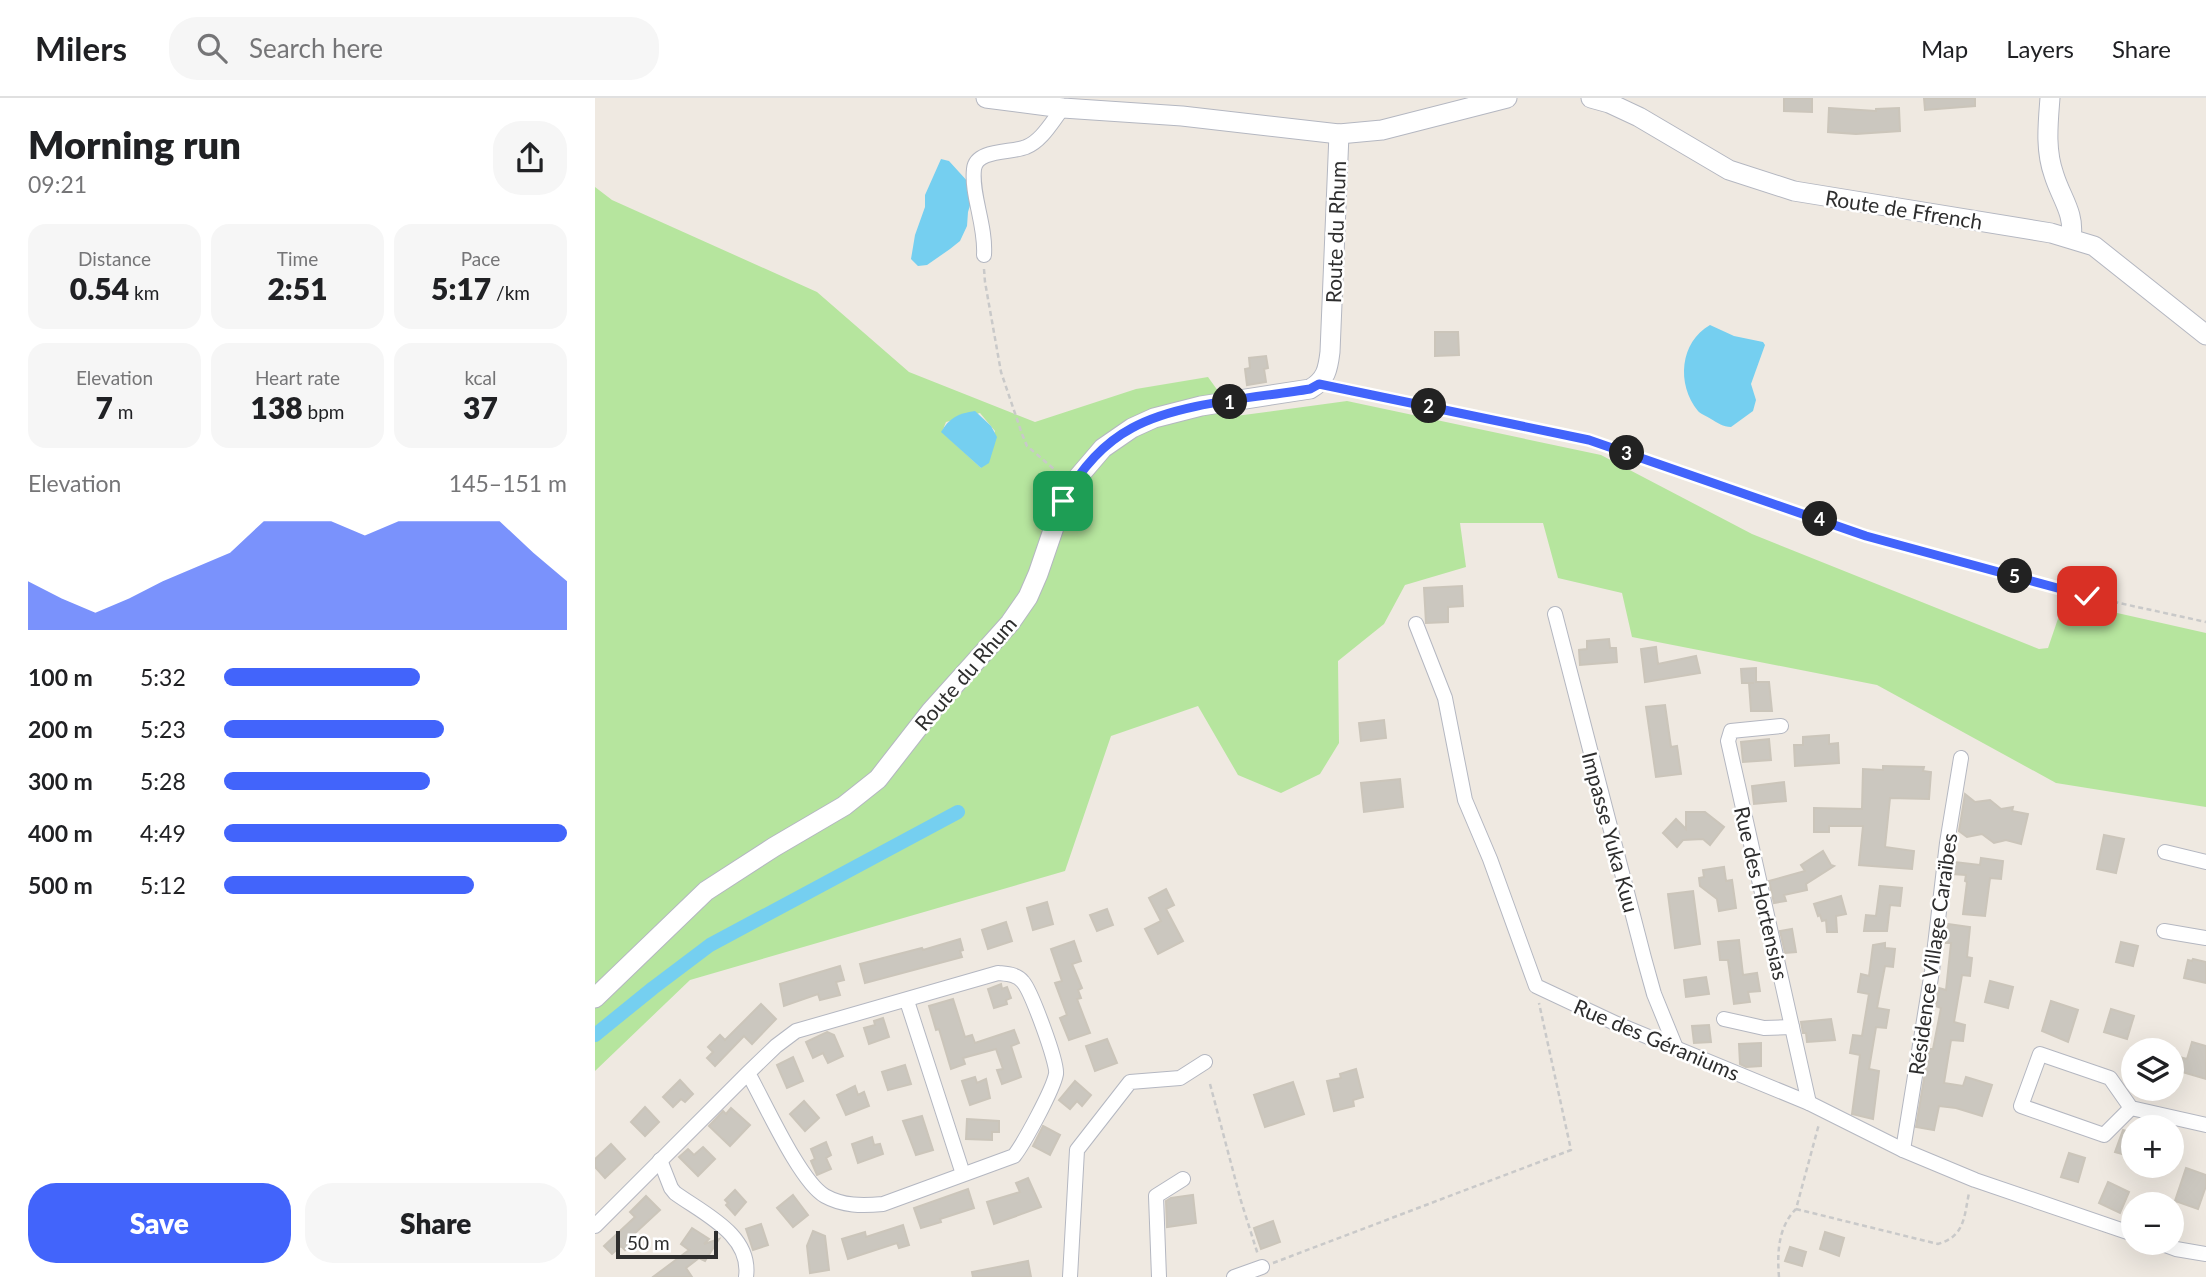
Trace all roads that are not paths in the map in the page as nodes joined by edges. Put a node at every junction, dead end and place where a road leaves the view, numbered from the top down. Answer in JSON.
{"nodes":[{"id":1,"x":986,"y":98,"type":"edge"},
{"id":2,"x":1507,"y":98,"type":"edge"},
{"id":3,"x":1591,"y":98,"type":"edge"},
{"id":4,"x":2050,"y":98,"type":"edge"},
{"id":5,"x":1100,"y":104,"type":"edge"},
{"id":6,"x":1063,"y":108,"type":"junction"},
{"id":7,"x":1339,"y":134,"type":"junction"},
{"id":8,"x":2067,"y":203,"type":"junction"},
{"id":9,"x":2071,"y":238,"type":"junction"},
{"id":10,"x":2094,"y":246,"type":"junction"},
{"id":11,"x":984,"y":255,"type":"road end"},
{"id":12,"x":2206,"y":335,"type":"edge"},
{"id":13,"x":1555,"y":614,"type":"dead end"},
{"id":14,"x":1416,"y":624,"type":"dead end"},
{"id":15,"x":1781,"y":726,"type":"dead end"},
{"id":16,"x":1961,"y":758,"type":"dead end"},
{"id":17,"x":2165,"y":852,"type":"dead end"},
{"id":18,"x":2206,"y":862,"type":"edge"},
{"id":19,"x":2164,"y":931,"type":"dead end"},
{"id":20,"x":2206,"y":938,"type":"edge"},
{"id":21,"x":595,"y":998,"type":"edge"},
{"id":22,"x":907,"y":1000,"type":"junction"},
{"id":23,"x":1724,"y":1019,"type":"dead end"},
{"id":24,"x":1792,"y":1027,"type":"junction"},
{"id":25,"x":1676,"y":1048,"type":"junction"},
{"id":26,"x":1205,"y":1062,"type":"dead end"},
{"id":27,"x":748,"y":1073,"type":"junction"},
{"id":28,"x":1809,"y":1103,"type":"junction"},
{"id":29,"x":2130,"y":1108,"type":"junction"},
{"id":30,"x":2206,"y":1125,"type":"edge"},
{"id":31,"x":1903,"y":1150,"type":"junction"},
{"id":32,"x":660,"y":1160,"type":"junction"},
{"id":33,"x":963,"y":1174,"type":"junction"},
{"id":34,"x":1183,"y":1179,"type":"dead end"},
{"id":35,"x":595,"y":1226,"type":"edge"},
{"id":36,"x":2121,"y":1230,"type":"edge"},
{"id":37,"x":2184,"y":1250,"type":"edge"},
{"id":38,"x":2206,"y":1254,"type":"edge"},
{"id":39,"x":1262,"y":1267,"type":"road end"},
{"id":40,"x":746,"y":1277,"type":"edge"},
{"id":41,"x":1070,"y":1277,"type":"edge"},
{"id":42,"x":1159,"y":1277,"type":"edge"},
{"id":43,"x":1234,"y":1277,"type":"edge"}],
"edges":[{"from":1,"to":6,"type":"street"},
{"from":2,"to":7,"type":"street"},
{"from":3,"to":9,"type":"street","name":"Route de Ffrench"},
{"from":4,"to":8,"type":"street"},
{"from":5,"to":6,"type":"street"},
{"from":5,"to":7,"type":"street"},
{"from":6,"to":11,"type":"street"},
{"from":7,"to":21,"type":"street","name":"Route du Rhum"},
{"from":8,"to":9,"type":"street"},
{"from":8,"to":10,"type":"street"},
{"from":9,"to":10,"type":"street","name":"Route de Ffrench"},
{"from":10,"to":12,"type":"street","name":"Route de Ffrench"},
{"from":13,"to":25,"type":"street","name":"Impasse Yuka Kuu"},
{"from":14,"to":25,"type":"street","name":"Rue des Géraniums"},
{"from":15,"to":24,"type":"street","name":"Rue des Hortensias"},
{"from":16,"to":31,"type":"street","name":"Résidence Village Caraïbes"},
{"from":17,"to":18,"type":"street"},
{"from":19,"to":20,"type":"street"},
{"from":22,"to":27,"type":"street"},
{"from":22,"to":33,"type":"street"},
{"from":22,"to":33,"type":"street"},
{"from":23,"to":24,"type":"street"},
{"from":24,"to":28,"type":"street","name":"Rue des Hortensias"},
{"from":25,"to":28,"type":"street","name":"Rue des Géraniums"},
{"from":26,"to":41,"type":"street"},
{"from":27,"to":32,"type":"street"},
{"from":27,"to":33,"type":"street"},
{"from":28,"to":31,"type":"street","name":"Rue des Géraniums"},
{"from":29,"to":29,"type":"street"},
{"from":29,"to":30,"type":"street"},
{"from":31,"to":36,"type":"street","name":"Rue des Géraniums"},
{"from":32,"to":35,"type":"street"},
{"from":32,"to":40,"type":"street"},
{"from":34,"to":42,"type":"street"},
{"from":37,"to":38,"type":"street"},
{"from":39,"to":43,"type":"street"}]}
